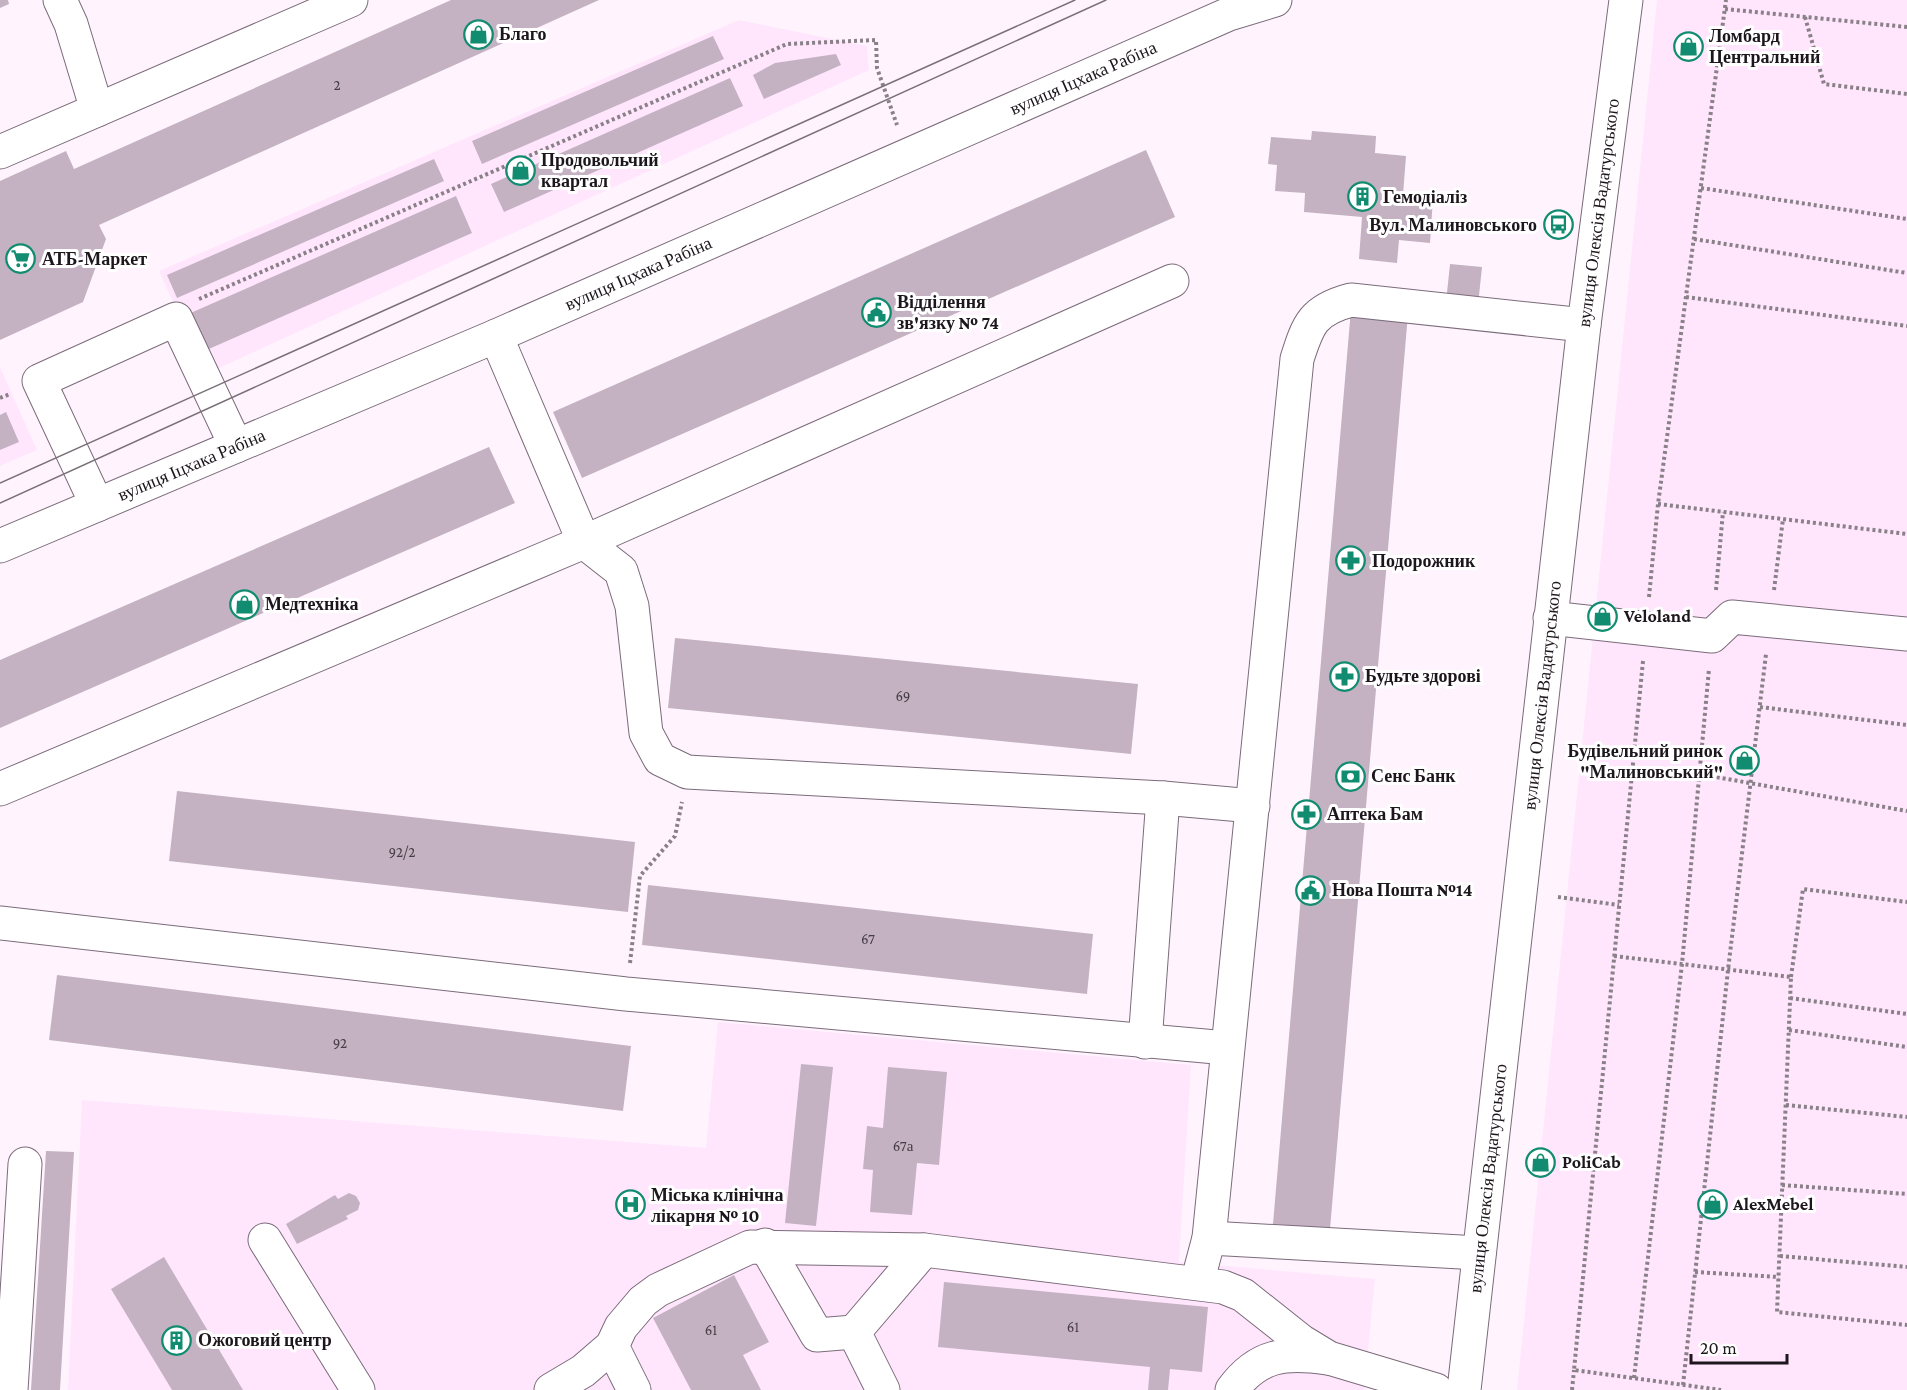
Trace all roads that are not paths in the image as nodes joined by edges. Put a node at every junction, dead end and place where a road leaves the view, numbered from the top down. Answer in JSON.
{"nodes":[{"id":1,"x":60,"y":0,"type":"edge"},
{"id":2,"x":351,"y":0,"type":"edge"},
{"id":3,"x":1275,"y":0,"type":"edge"},
{"id":4,"x":1626,"y":0,"type":"edge"},
{"id":5,"x":97,"y":110,"type":"junction"},
{"id":6,"x":0,"y":152,"type":"edge"},
{"id":7,"x":1172,"y":281,"type":"dead end"},
{"id":8,"x":1584,"y":325,"type":"junction"},
{"id":9,"x":495,"y":336,"type":"junction"},
{"id":10,"x":236,"y":446,"type":"junction"},
{"id":11,"x":97,"y":505,"type":"junction"},
{"id":12,"x":584,"y":542,"type":"junction"},
{"id":13,"x":0,"y":546,"type":"edge"},
{"id":14,"x":1550,"y":618,"type":"junction"},
{"id":15,"x":1907,"y":634,"type":"edge"},
{"id":16,"x":0,"y":789,"type":"edge"},
{"id":17,"x":1163,"y":798,"type":"junction"},
{"id":18,"x":1253,"y":806,"type":"junction"},
{"id":19,"x":0,"y":923,"type":"edge"},
{"id":20,"x":1145,"y":1042,"type":"junction"},
{"id":21,"x":1227,"y":1048,"type":"junction"},
{"id":22,"x":25,"y":1164,"type":"dead end"},
{"id":23,"x":1209,"y":1238,"type":"junction"},
{"id":24,"x":265,"y":1240,"type":"dead end"},
{"id":25,"x":765,"y":1245,"type":"junction"},
{"id":26,"x":924,"y":1250,"type":"junction"},
{"id":27,"x":1479,"y":1253,"type":"junction"},
{"id":28,"x":1197,"y":1283,"type":"junction"},
{"id":29,"x":854,"y":1332,"type":"junction"},
{"id":30,"x":612,"y":1346,"type":"junction"},
{"id":31,"x":1329,"y":1358,"type":"junction"},
{"id":32,"x":11,"y":1390,"type":"edge"},
{"id":33,"x":358,"y":1390,"type":"edge"},
{"id":34,"x":551,"y":1390,"type":"edge"},
{"id":35,"x":634,"y":1390,"type":"edge"},
{"id":36,"x":883,"y":1390,"type":"edge"},
{"id":37,"x":1232,"y":1390,"type":"edge"},
{"id":38,"x":1436,"y":1390,"type":"edge"},
{"id":39,"x":1464,"y":1390,"type":"edge"}],
"edges":[{"from":1,"to":5,"type":"main road"},
{"from":2,"to":5,"type":"main road"},
{"from":3,"to":9,"type":"main road","name":"вулиця Іцхака Рабіна"},
{"from":4,"to":8,"type":"main road","name":"вулиця Олексія Вадатурського"},
{"from":5,"to":6,"type":"main road"},
{"from":7,"to":12,"type":"main road"},
{"from":8,"to":14,"type":"main road","name":"вулиця Олексія Вадатурського"},
{"from":8,"to":18,"type":"main road"},
{"from":9,"to":10,"type":"main road","name":"вулиця Іцхака Рабіна"},
{"from":9,"to":12,"type":"main road"},
{"from":10,"to":11,"type":"main road","name":"вулиця Іцхака Рабіна"},
{"from":10,"to":11,"type":"main road"},
{"from":11,"to":13,"type":"main road","name":"вулиця Іцхака Рабіна"},
{"from":12,"to":16,"type":"main road"},
{"from":12,"to":17,"type":"main road"},
{"from":14,"to":15,"type":"main road"},
{"from":14,"to":27,"type":"main road","name":"вулиця Олексія Вадатурського"},
{"from":17,"to":18,"type":"main road"},
{"from":17,"to":20,"type":"main road"},
{"from":18,"to":21,"type":"main road"},
{"from":19,"to":20,"type":"main road"},
{"from":20,"to":21,"type":"main road"},
{"from":21,"to":23,"type":"main road"},
{"from":22,"to":32,"type":"main road"},
{"from":23,"to":27,"type":"main road"},
{"from":23,"to":28,"type":"main road"},
{"from":24,"to":33,"type":"main road"},
{"from":25,"to":26,"type":"main road"},
{"from":25,"to":29,"type":"main road"},
{"from":25,"to":30,"type":"main road"},
{"from":26,"to":28,"type":"main road"},
{"from":26,"to":29,"type":"main road"},
{"from":27,"to":39,"type":"main road","name":"вулиця Олексія Вадатурського"},
{"from":28,"to":31,"type":"main road"},
{"from":29,"to":36,"type":"main road"},
{"from":30,"to":34,"type":"main road"},
{"from":30,"to":35,"type":"main road"},
{"from":31,"to":37,"type":"main road"},
{"from":31,"to":38,"type":"main road"}]}
